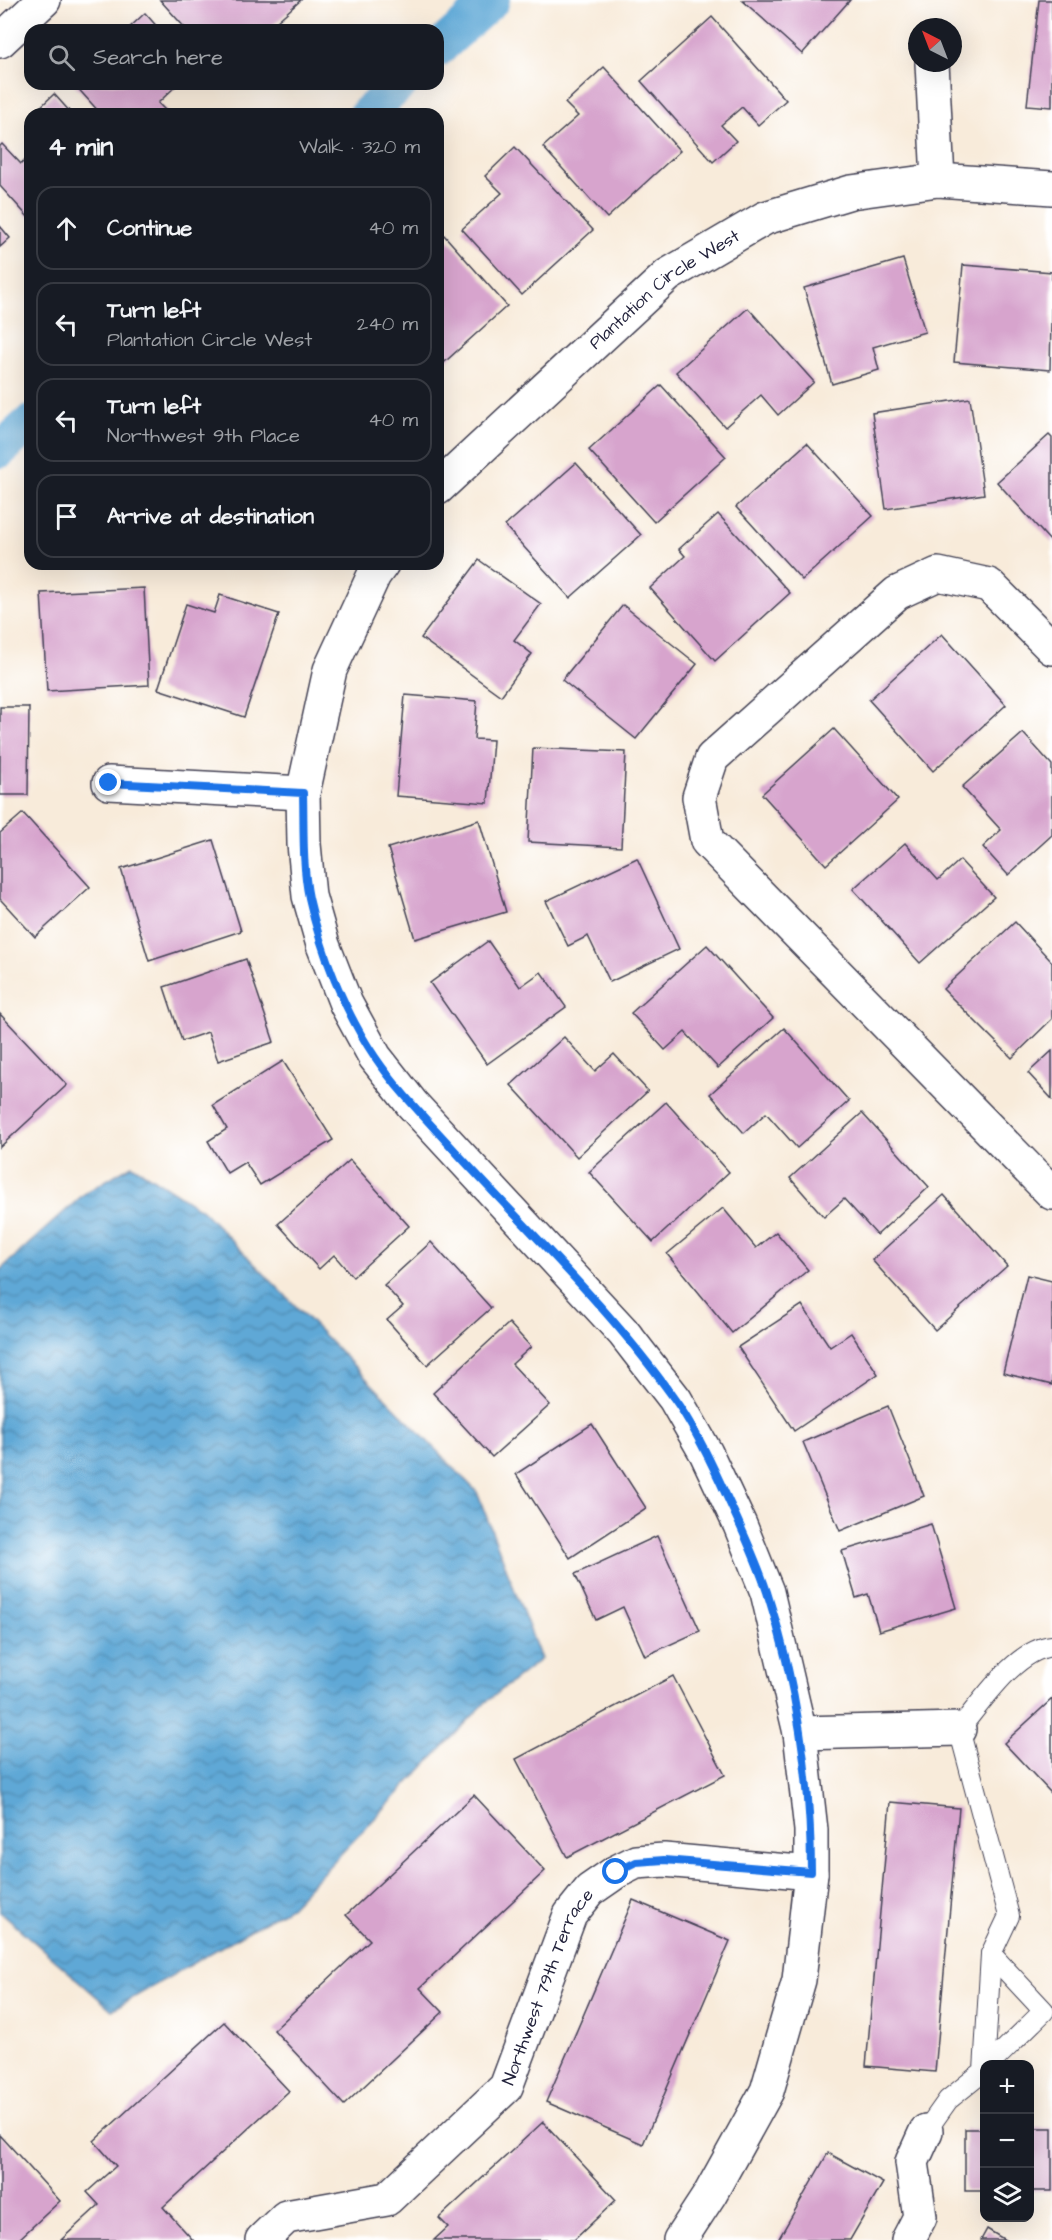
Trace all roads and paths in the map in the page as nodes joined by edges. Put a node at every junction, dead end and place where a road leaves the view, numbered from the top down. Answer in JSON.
{"nodes":[{"id":1,"x":44,"y":0,"type":"edge"},
{"id":2,"x":0,"y":41,"type":"edge"},
{"id":3,"x":932,"y":72,"type":"edge"},
{"id":4,"x":938,"y":180,"type":"junction"},
{"id":5,"x":1052,"y":188,"type":"edge"},
{"id":6,"x":444,"y":482,"type":"edge"},
{"id":7,"x":378,"y":570,"type":"edge"},
{"id":8,"x":1052,"y":648,"type":"edge"},
{"id":9,"x":109,"y":783,"type":"dead end"},
{"id":10,"x":303,"y":793,"type":"junction"},
{"id":11,"x":1052,"y":1193,"type":"edge"},
{"id":12,"x":1052,"y":1646,"type":"edge"},
{"id":13,"x":958,"y":1729,"type":"junction"},
{"id":14,"x":800,"y":1733,"type":"junction"},
{"id":15,"x":811,"y":1872,"type":"junction"},
{"id":16,"x":991,"y":1954,"type":"junction"},
{"id":17,"x":986,"y":2060,"type":"edge"},
{"id":18,"x":994,"y":2060,"type":"edge"},
{"id":19,"x":980,"y":2073,"type":"edge"},
{"id":20,"x":926,"y":2131,"type":"joint"},
{"id":21,"x":262,"y":2240,"type":"edge"},
{"id":22,"x":680,"y":2240,"type":"edge"},
{"id":23,"x":908,"y":2240,"type":"edge"}],
"edges":[{"from":1,"to":2,"type":"street"},
{"from":3,"to":4,"type":"street"},
{"from":4,"to":5,"type":"street","name":"Plantation Circle West"},
{"from":4,"to":6,"type":"street","name":"Plantation Circle West"},
{"from":7,"to":10,"type":"street"},
{"from":8,"to":11,"type":"street"},
{"from":9,"to":10,"type":"street"},
{"from":10,"to":14,"type":"street"},
{"from":12,"to":13,"type":"lane"},
{"from":13,"to":14,"type":"street"},
{"from":13,"to":16,"type":"lane"},
{"from":14,"to":15,"type":"street"},
{"from":15,"to":21,"type":"street","name":"Northwest 79th Terrace"},
{"from":15,"to":22,"type":"street"},
{"from":16,"to":17,"type":"lane"},
{"from":16,"to":18,"type":"lane"},
{"from":19,"to":20,"type":"lane"},
{"from":20,"to":23,"type":"street"}]}
